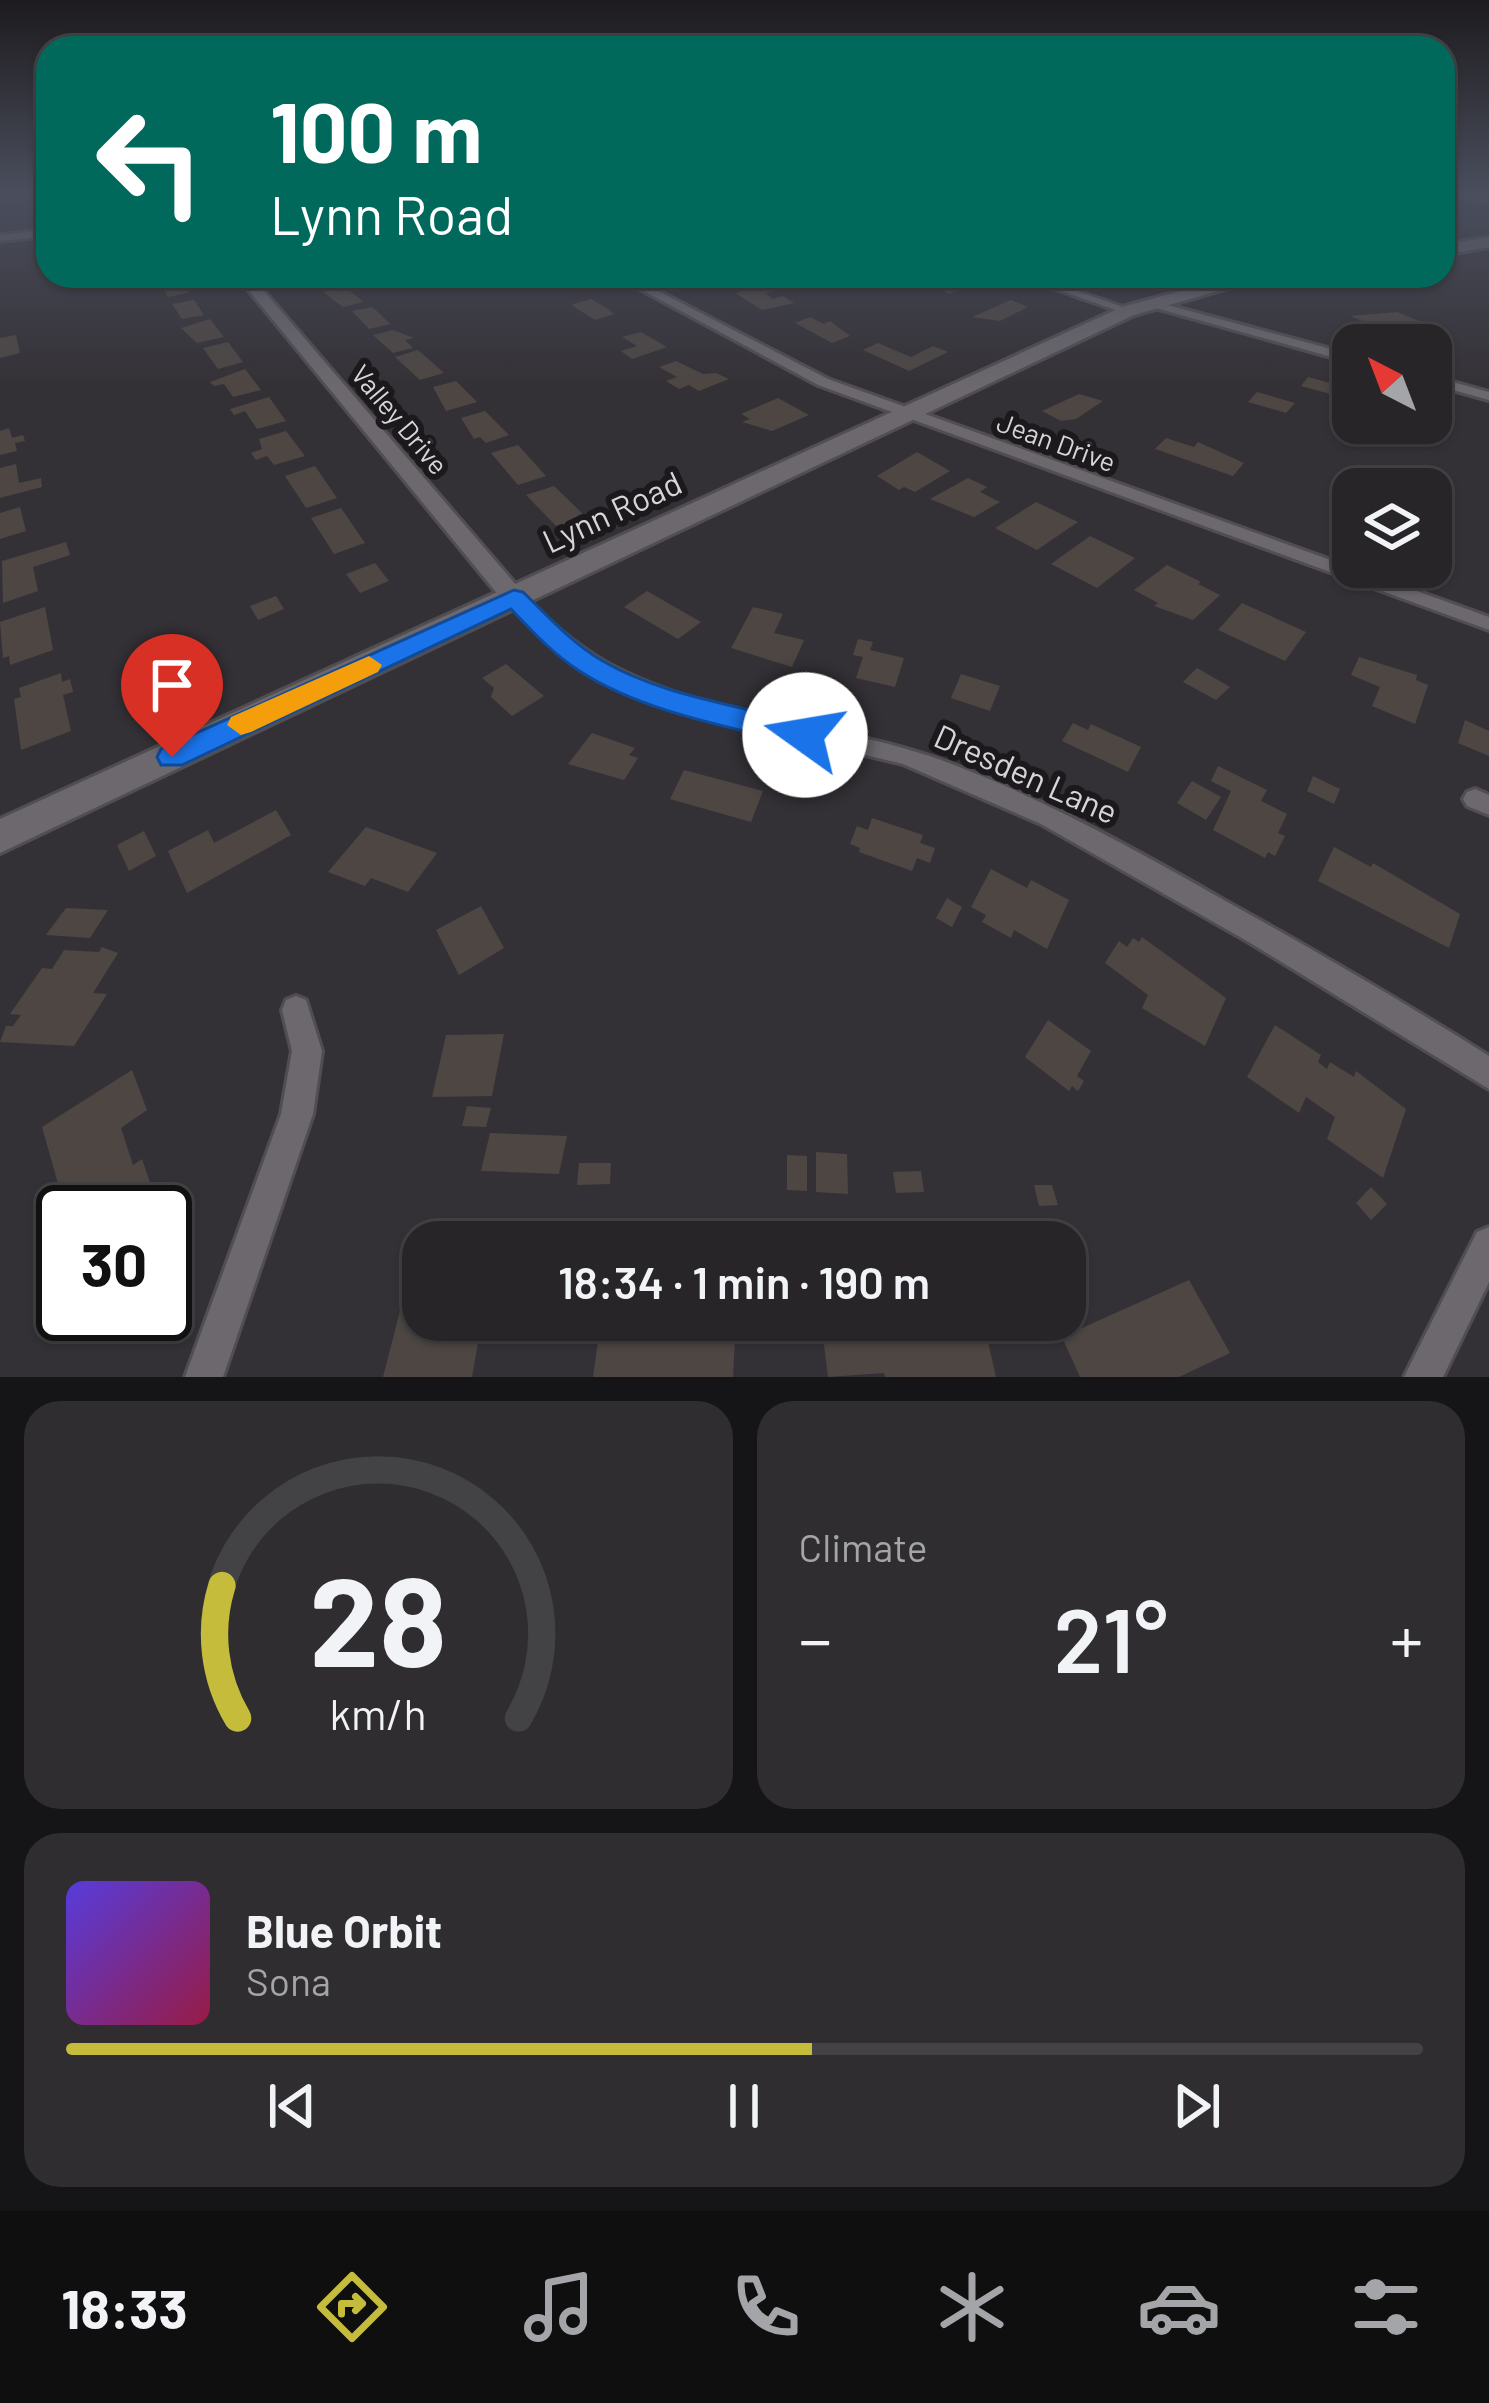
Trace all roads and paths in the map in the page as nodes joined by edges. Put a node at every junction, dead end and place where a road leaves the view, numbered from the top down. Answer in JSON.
{"nodes":[{"id":1,"x":254,"y":288,"type":"edge"},
{"id":2,"x":644,"y":288,"type":"edge"},
{"id":3,"x":1068,"y":288,"type":"edge"},
{"id":4,"x":1214,"y":288,"type":"edge"},
{"id":5,"x":1138,"y":307,"type":"junction"},
{"id":6,"x":1332,"y":354,"type":"edge"},
{"id":7,"x":1452,"y":386,"type":"edge"},
{"id":8,"x":1489,"y":396,"type":"edge"},
{"id":9,"x":907,"y":413,"type":"junction"},
{"id":10,"x":514,"y":598,"type":"junction"},
{"id":11,"x":1489,"y":624,"type":"edge"},
{"id":12,"x":0,"y":837,"type":"edge"},
{"id":13,"x":296,"y":1010,"type":"dead end"},
{"id":14,"x":1489,"y":1074,"type":"edge"},
{"id":15,"x":1489,"y":1244,"type":"edge"},
{"id":16,"x":204,"y":1377,"type":"edge"},
{"id":17,"x":1424,"y":1377,"type":"edge"}],
"edges":[{"from":1,"to":10,"type":"street","name":"Valley Drive"},
{"from":2,"to":9,"type":"street","name":"Jean Drive"},
{"from":3,"to":5,"type":"street"},
{"from":4,"to":5,"type":"main road","name":"Lynn Road"},
{"from":5,"to":6,"type":"street"},
{"from":5,"to":9,"type":"main road","name":"Lynn Road"},
{"from":7,"to":8,"type":"street"},
{"from":9,"to":10,"type":"main road","name":"Lynn Road"},
{"from":9,"to":11,"type":"street","name":"Jean Drive"},
{"from":10,"to":12,"type":"main road","name":"Lynn Road"},
{"from":10,"to":14,"type":"street","name":"Dresden Lane"},
{"from":13,"to":16,"type":"street"},
{"from":15,"to":17,"type":"street"}]}
